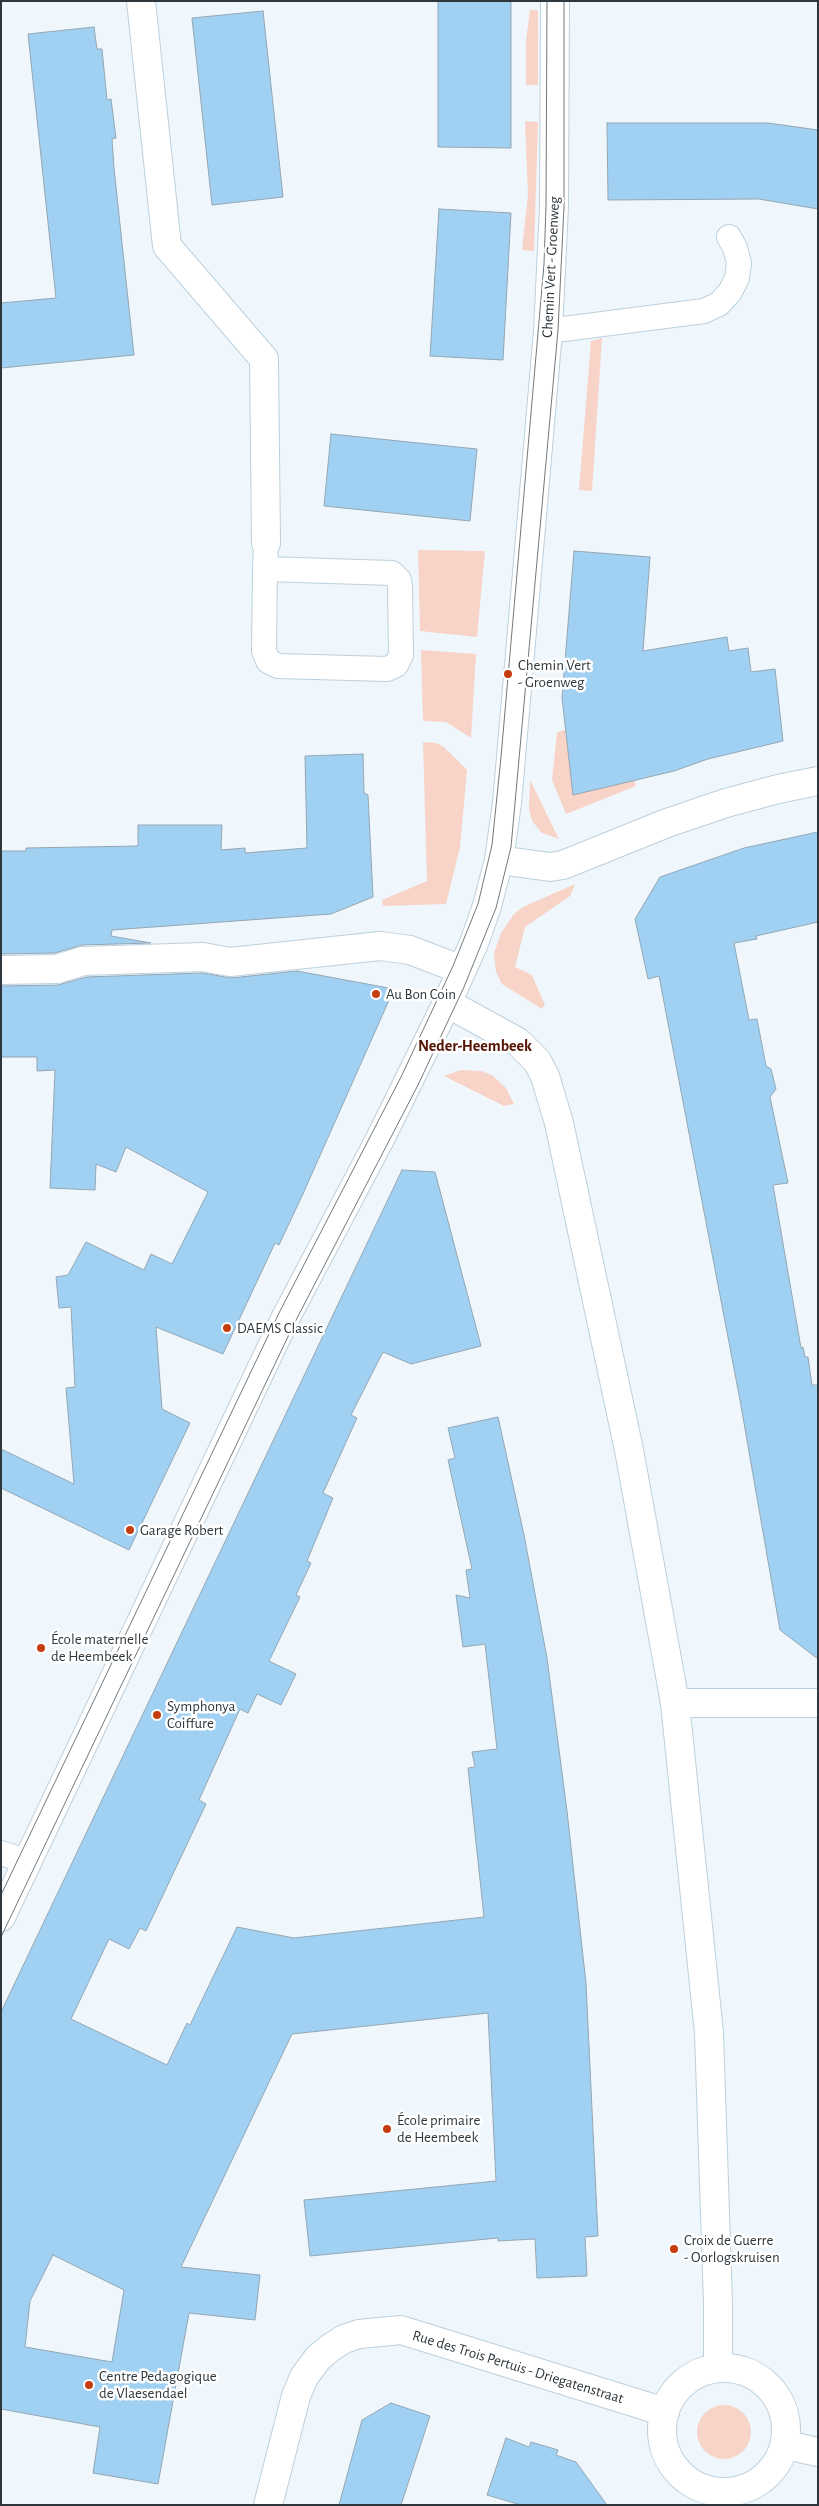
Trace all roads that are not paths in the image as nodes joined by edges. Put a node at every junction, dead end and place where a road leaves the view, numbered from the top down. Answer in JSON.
{"nodes":[{"id":1,"x":141,"y":1,"type":"edge"},
{"id":2,"x":555,"y":1,"type":"edge"},
{"id":3,"x":729,"y":237,"type":"dead end"},
{"id":4,"x":548,"y":331,"type":"junction"},
{"id":5,"x":266,"y":556,"type":"junction"},
{"id":6,"x":818,"y":781,"type":"edge"},
{"id":7,"x":499,"y":860,"type":"junction"},
{"id":8,"x":1,"y":970,"type":"edge"},
{"id":9,"x":462,"y":970,"type":"junction"},
{"id":10,"x":447,"y":1003,"type":"junction"},
{"id":11,"x":675,"y":1703,"type":"junction"},
{"id":12,"x":818,"y":1703,"type":"edge"},
{"id":13,"x":1,"y":1853,"type":"edge"},
{"id":14,"x":28,"y":1862,"type":"junction"},
{"id":15,"x":1,"y":1916,"type":"edge"},
{"id":16,"x":718,"y":2368,"type":"junction"},
{"id":17,"x":665,"y":2412,"type":"junction"},
{"id":18,"x":786,"y":2445,"type":"junction"},
{"id":19,"x":818,"y":2452,"type":"edge"},
{"id":20,"x":714,"y":2498,"type":"edge"},
{"id":21,"x":268,"y":2505,"type":"edge"}],
"edges":[{"from":1,"to":5,"type":"street"},
{"from":2,"to":4,"type":"street","name":"Chemin Vert - Groenweg"},
{"from":3,"to":4,"type":"lane"},
{"from":4,"to":7,"type":"street","name":"Chemin Vert - Groenweg"},
{"from":5,"to":5,"type":"lane"},
{"from":6,"to":7,"type":"street"},
{"from":7,"to":9,"type":"street","name":"Chemin Vert - Groenweg"},
{"from":8,"to":9,"type":"street"},
{"from":9,"to":10,"type":"street","name":"Chemin Vert - Groenweg"},
{"from":10,"to":11,"type":"street"},
{"from":10,"to":14,"type":"street","name":"Chemin Vert - Groenweg"},
{"from":11,"to":12,"type":"street"},
{"from":11,"to":16,"type":"street"},
{"from":13,"to":14,"type":"lane"},
{"from":14,"to":15,"type":"street","name":"Chemin Vert - Groenweg"},
{"from":16,"to":17,"type":"street"},
{"from":16,"to":18,"type":"street"},
{"from":17,"to":20,"type":"street"},
{"from":17,"to":21,"type":"street","name":"Rue des Trois Pertuis - Driegatenstraat"},
{"from":18,"to":19,"type":"street"},
{"from":18,"to":20,"type":"street"}]}
